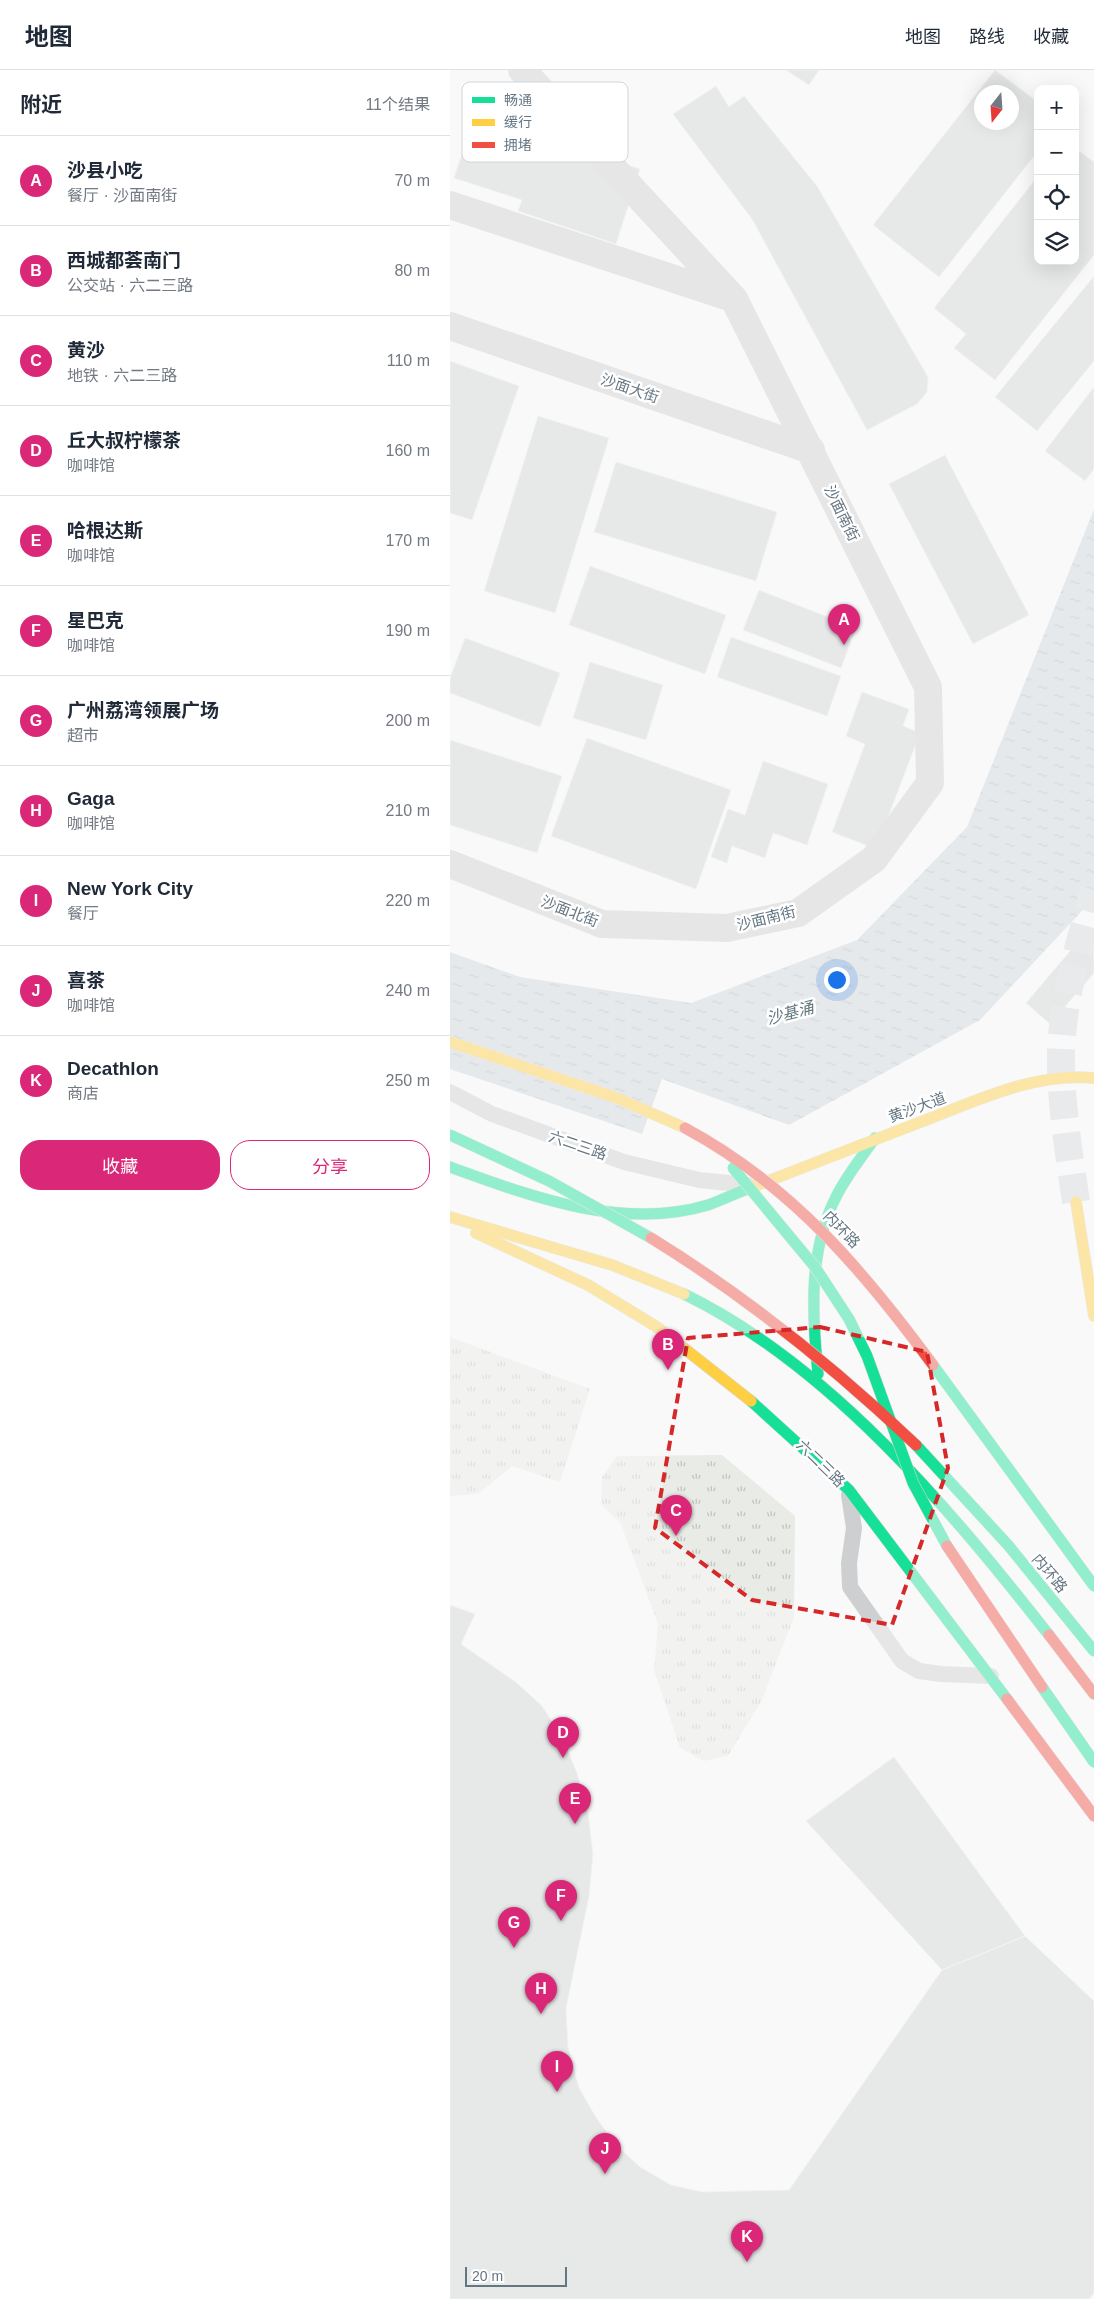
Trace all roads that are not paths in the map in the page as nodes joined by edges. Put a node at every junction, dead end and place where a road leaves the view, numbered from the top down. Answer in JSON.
{"nodes":[{"id":1,"x":522,"y":70,"type":"edge"},
{"id":2,"x":533,"y":82,"type":"edge"},
{"id":3,"x":607,"y":162,"type":"edge"},
{"id":4,"x":450,"y":205,"type":"edge"},
{"id":5,"x":734,"y":299,"type":"junction"},
{"id":6,"x":450,"y":326,"type":"edge"},
{"id":7,"x":811,"y":450,"type":"junction"},
{"id":8,"x":450,"y":864,"type":"edge"},
{"id":9,"x":727,"y":928,"type":"joint"},
{"id":10,"x":450,"y":1042,"type":"edge"},
{"id":11,"x":1090,"y":1072,"type":"edge"},
{"id":12,"x":450,"y":1092,"type":"edge"},
{"id":13,"x":450,"y":1135,"type":"edge"},
{"id":14,"x":875,"y":1138,"type":"junction"},
{"id":15,"x":709,"y":1140,"type":"junction"},
{"id":16,"x":450,"y":1167,"type":"edge"},
{"id":17,"x":755,"y":1186,"type":"junction"},
{"id":18,"x":1076,"y":1202,"type":"tunnel mouth"},
{"id":19,"x":450,"y":1219,"type":"edge"},
{"id":20,"x":1094,"y":1316,"type":"edge"},
{"id":21,"x":819,"y":1386,"type":"junction"},
{"id":22,"x":849,"y":1490,"type":"junction"},
{"id":23,"x":1094,"y":1586,"type":"edge"},
{"id":24,"x":1094,"y":1651,"type":"edge"},
{"id":25,"x":991,"y":1676,"type":"junction"},
{"id":26,"x":1094,"y":1694,"type":"edge"},
{"id":27,"x":1094,"y":1762,"type":"edge"},
{"id":28,"x":1094,"y":1816,"type":"edge"}],
"edges":[{"from":1,"to":2,"type":"street","name":"沙面南街"},
{"from":3,"to":5,"type":"street","name":"沙面南街"},
{"from":4,"to":5,"type":"street"},
{"from":5,"to":7,"type":"street","name":"沙面南街"},
{"from":6,"to":7,"type":"street","name":"沙面大街"},
{"from":7,"to":9,"type":"street","name":"沙面南街"},
{"from":8,"to":9,"type":"street","name":"沙面北街"},
{"from":10,"to":15,"type":"main road","name":"内环路","bridge":true},
{"from":11,"to":14,"type":"main road","name":"黄沙大道"},
{"from":12,"to":17,"type":"lane","name":"六二三路"},
{"from":13,"to":24,"type":"main road","name":"内环路","bridge":true},
{"from":14,"to":17,"type":"main road","name":"黄沙大道"},
{"from":14,"to":21,"type":"main road"},
{"from":15,"to":23,"type":"main road","name":"内环路","bridge":true},
{"from":15,"to":27,"type":"main road","bridge":true},
{"from":16,"to":17,"type":"main road"},
{"from":18,"to":20,"type":"main road"},
{"from":19,"to":21,"type":"main road"},
{"from":19,"to":22,"type":"main road","name":"六二三路"},
{"from":21,"to":26,"type":"main road"},
{"from":22,"to":25,"type":"main road","name":"六二三路"},
{"from":22,"to":25,"type":"lane"},
{"from":25,"to":28,"type":"main road","name":"六二三路"}]}
